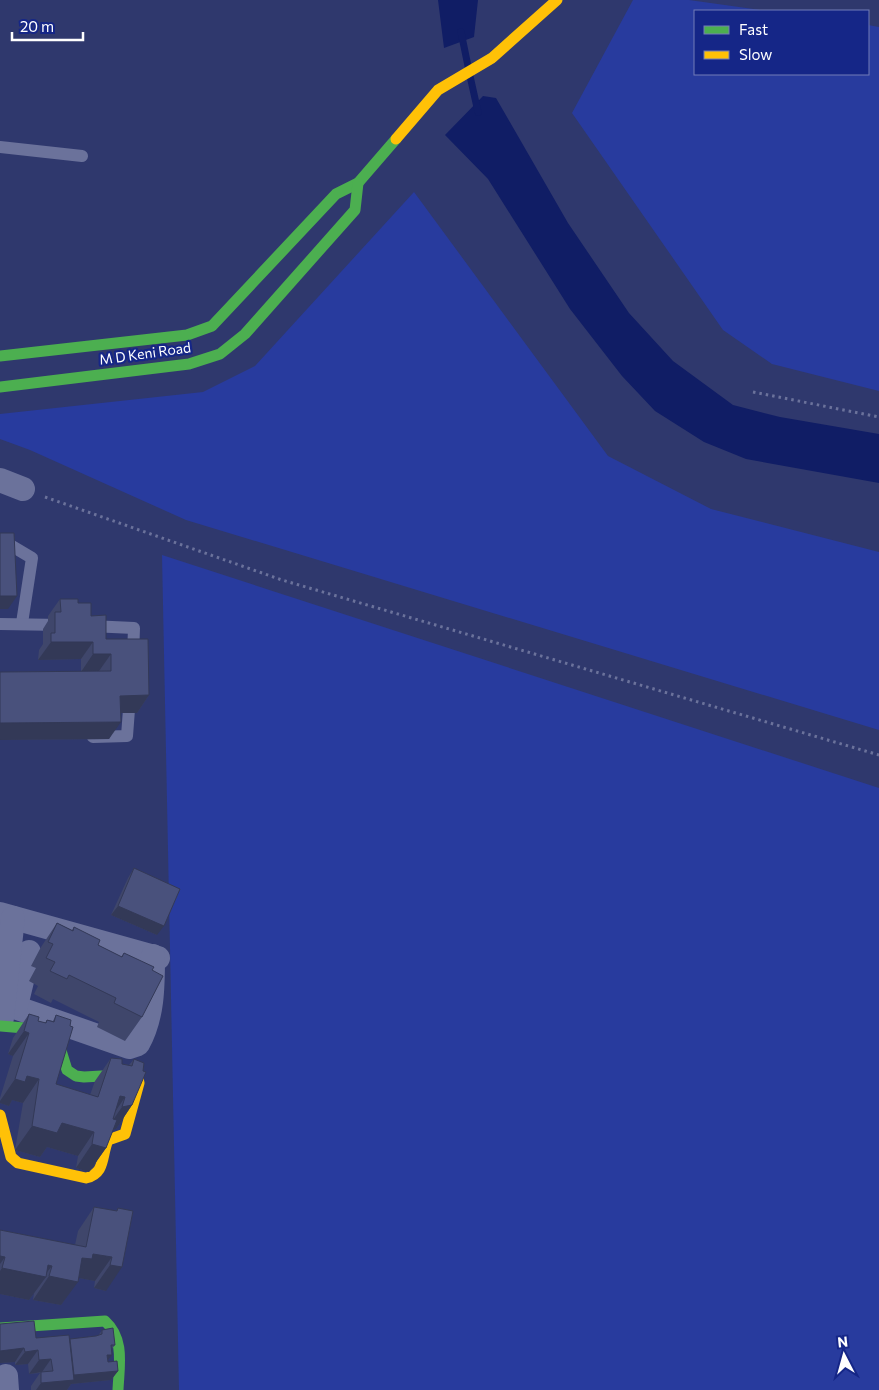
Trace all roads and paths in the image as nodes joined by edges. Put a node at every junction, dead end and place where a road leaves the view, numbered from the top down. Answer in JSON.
{"nodes":[{"id":1,"x":557,"y":0,"type":"edge"},
{"id":2,"x":0,"y":147,"type":"edge"},
{"id":3,"x":82,"y":156,"type":"dead end"},
{"id":4,"x":358,"y":184,"type":"junction"},
{"id":5,"x":0,"y":356,"type":"edge"},
{"id":6,"x":0,"y":387,"type":"edge"},
{"id":7,"x":753,"y":392,"type":"dead end"},
{"id":8,"x":879,"y":417,"type":"edge"},
{"id":9,"x":0,"y":480,"type":"edge"},
{"id":10,"x":23,"y":489,"type":"joint"},
{"id":11,"x":0,"y":539,"type":"edge"},
{"id":12,"x":22,"y":623,"type":"junction"},
{"id":13,"x":0,"y":624,"type":"edge"},
{"id":14,"x":132,"y":667,"type":"edge"},
{"id":15,"x":130,"y":687,"type":"edge"},
{"id":16,"x":78,"y":738,"type":"edge"},
{"id":17,"x":879,"y":755,"type":"edge"},
{"id":18,"x":7,"y":916,"type":"edge"},
{"id":19,"x":29,"y":952,"type":"dead end"},
{"id":20,"x":5,"y":1019,"type":"edge"},
{"id":21,"x":63,"y":1055,"type":"junction"},
{"id":22,"x":53,"y":1091,"type":"edge"},
{"id":23,"x":0,"y":1115,"type":"edge"},
{"id":24,"x":0,"y":1328,"type":"edge"},
{"id":25,"x":118,"y":1390,"type":"edge"}],
"edges":[{"from":1,"to":4,"type":"street","name":"M D Keni Road"},
{"from":2,"to":3,"type":"lane"},
{"from":4,"to":5,"type":"street","name":"M D Keni Road"},
{"from":4,"to":6,"type":"street","name":"M D Keni Road"},
{"from":7,"to":8,"type":"path"},
{"from":9,"to":10,"type":"street"},
{"from":10,"to":17,"type":"path"},
{"from":11,"to":12,"type":"lane"},
{"from":12,"to":13,"type":"lane"},
{"from":12,"to":14,"type":"lane"},
{"from":15,"to":16,"type":"lane"},
{"from":18,"to":20,"type":"street"},
{"from":18,"to":20,"type":"street"},
{"from":19,"to":20,"type":"street"},
{"from":20,"to":21,"type":"street"},
{"from":21,"to":22,"type":"street"},
{"from":21,"to":23,"type":"street"},
{"from":24,"to":25,"type":"street"}]}
